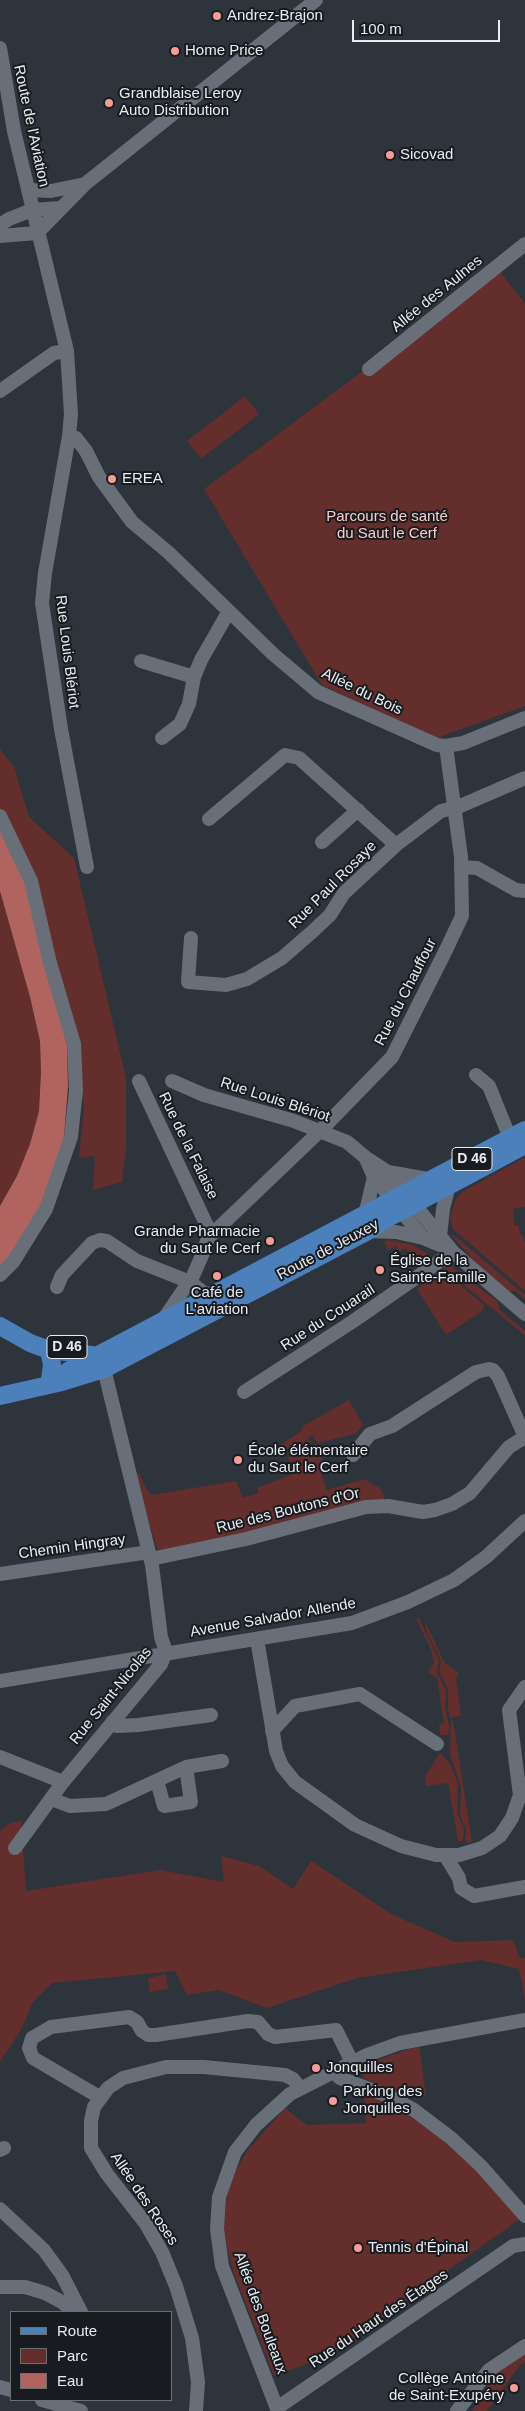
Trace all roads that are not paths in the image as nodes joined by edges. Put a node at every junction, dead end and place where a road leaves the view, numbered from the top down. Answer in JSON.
{"nodes":[{"id":1,"x":316,"y":0,"type":"edge"},
{"id":2,"x":0,"y":48,"type":"edge"},
{"id":3,"x":85,"y":184,"type":"junction"},
{"id":4,"x":28,"y":190,"type":"junction"},
{"id":5,"x":61,"y":208,"type":"junction"},
{"id":6,"x":32,"y":210,"type":"junction"},
{"id":7,"x":0,"y":225,"type":"edge"},
{"id":8,"x":37,"y":233,"type":"junction"},
{"id":9,"x":0,"y":236,"type":"edge"},
{"id":10,"x":525,"y":244,"type":"edge"},
{"id":11,"x":67,"y":351,"type":"junction"},
{"id":12,"x":369,"y":369,"type":"dead end"},
{"id":13,"x":0,"y":391,"type":"edge"},
{"id":14,"x":69,"y":436,"type":"junction"},
{"id":15,"x":229,"y":611,"type":"junction"},
{"id":16,"x":141,"y":661,"type":"dead end"},
{"id":17,"x":194,"y":677,"type":"junction"},
{"id":18,"x":525,"y":718,"type":"edge"},
{"id":19,"x":162,"y":738,"type":"dead end"},
{"id":20,"x":446,"y":746,"type":"junction"},
{"id":21,"x":525,"y":778,"type":"edge"},
{"id":22,"x":453,"y":808,"type":"junction"},
{"id":23,"x":358,"y":810,"type":"junction"},
{"id":24,"x":0,"y":816,"type":"edge"},
{"id":25,"x":209,"y":819,"type":"dead end"},
{"id":26,"x":322,"y":842,"type":"dead end"},
{"id":27,"x":396,"y":845,"type":"junction"},
{"id":28,"x":87,"y":867,"type":"dead end"},
{"id":29,"x":461,"y":867,"type":"junction"},
{"id":30,"x":525,"y":891,"type":"edge"},
{"id":31,"x":191,"y":938,"type":"dead end"},
{"id":32,"x":476,"y":1075,"type":"dead end"},
{"id":33,"x":139,"y":1081,"type":"dead end"},
{"id":34,"x":172,"y":1082,"type":"dead end"},
{"id":35,"x":321,"y":1130,"type":"junction"},
{"id":36,"x":520,"y":1137,"type":"edge"},
{"id":37,"x":365,"y":1157,"type":"junction"},
{"id":38,"x":388,"y":1172,"type":"junction"},
{"id":39,"x":374,"y":1177,"type":"junction"},
{"id":40,"x":442,"y":1182,"type":"junction"},
{"id":41,"x":403,"y":1203,"type":"junction"},
{"id":42,"x":366,"y":1223,"type":"junction"},
{"id":43,"x":440,"y":1236,"type":"junction"},
{"id":44,"x":208,"y":1238,"type":"junction"},
{"id":45,"x":422,"y":1238,"type":"junction"},
{"id":46,"x":452,"y":1251,"type":"junction"},
{"id":47,"x":0,"y":1275,"type":"edge"},
{"id":48,"x":190,"y":1282,"type":"junction"},
{"id":49,"x":57,"y":1288,"type":"dead end"},
{"id":50,"x":209,"y":1296,"type":"junction"},
{"id":51,"x":525,"y":1314,"type":"edge"},
{"id":52,"x":163,"y":1320,"type":"junction"},
{"id":53,"x":5,"y":1329,"type":"edge"},
{"id":54,"x":128,"y":1347,"type":"junction"},
{"id":55,"x":49,"y":1350,"type":"junction"},
{"id":56,"x":101,"y":1358,"type":"junction"},
{"id":57,"x":43,"y":1383,"type":"junction"},
{"id":58,"x":244,"y":1392,"type":"dead end"},
{"id":59,"x":0,"y":1396,"type":"edge"},
{"id":60,"x":525,"y":1437,"type":"edge"},
{"id":61,"x":352,"y":1455,"type":"dead end"},
{"id":62,"x":525,"y":1520,"type":"edge"},
{"id":63,"x":150,"y":1556,"type":"junction"},
{"id":64,"x":0,"y":1574,"type":"edge"},
{"id":65,"x":257,"y":1640,"type":"junction"},
{"id":66,"x":166,"y":1652,"type":"junction"},
{"id":67,"x":0,"y":1681,"type":"edge"},
{"id":68,"x":525,"y":1687,"type":"edge"},
{"id":69,"x":211,"y":1715,"type":"dead end"},
{"id":70,"x":112,"y":1722,"type":"junction"},
{"id":71,"x":272,"y":1731,"type":"junction"},
{"id":72,"x":437,"y":1744,"type":"dead end"},
{"id":73,"x":0,"y":1757,"type":"edge"},
{"id":74,"x":222,"y":1761,"type":"dead end"},
{"id":75,"x":186,"y":1767,"type":"junction"},
{"id":76,"x":157,"y":1781,"type":"junction"},
{"id":77,"x":63,"y":1782,"type":"junction"},
{"id":78,"x":51,"y":1799,"type":"junction"},
{"id":79,"x":15,"y":1848,"type":"dead end"},
{"id":80,"x":445,"y":1855,"type":"junction"},
{"id":81,"x":525,"y":1887,"type":"edge"},
{"id":82,"x":525,"y":2020,"type":"edge"},
{"id":83,"x":352,"y":2062,"type":"junction"},
{"id":84,"x":333,"y":2072,"type":"junction"},
{"id":85,"x":300,"y":2088,"type":"junction"},
{"id":86,"x":101,"y":2098,"type":"junction"},
{"id":87,"x":0,"y":2209,"type":"edge"},
{"id":88,"x":525,"y":2216,"type":"edge"},
{"id":89,"x":525,"y":2243,"type":"edge"},
{"id":90,"x":0,"y":2287,"type":"edge"},
{"id":91,"x":73,"y":2311,"type":"edge"},
{"id":92,"x":80,"y":2311,"type":"edge"},
{"id":93,"x":525,"y":2346,"type":"edge"},
{"id":94,"x":47,"y":2404,"type":"edge"},
{"id":95,"x":278,"y":2410,"type":"edge"},
{"id":96,"x":81,"y":2411,"type":"edge"},
{"id":97,"x":196,"y":2411,"type":"edge"},
{"id":98,"x":457,"y":2411,"type":"edge"}],
"edges":[{"from":1,"to":3,"type":"street"},
{"from":2,"to":4,"type":"street","name":"Route de l'Aviation"},
{"from":3,"to":4,"type":"street"},
{"from":3,"to":5,"type":"street"},
{"from":4,"to":6,"type":"street","name":"Route de l'Aviation"},
{"from":5,"to":6,"type":"street"},
{"from":5,"to":8,"type":"street"},
{"from":6,"to":7,"type":"street"},
{"from":6,"to":8,"type":"street","name":"Route de l'Aviation"},
{"from":8,"to":9,"type":"street"},
{"from":8,"to":11,"type":"street","name":"Rue Louis Blériot"},
{"from":10,"to":12,"type":"street","name":"Allée des Aulnes"},
{"from":11,"to":13,"type":"street"},
{"from":11,"to":14,"type":"street","name":"Rue Louis Blériot"},
{"from":14,"to":15,"type":"street","name":"Allée du Bois"},
{"from":14,"to":28,"type":"street","name":"Rue Louis Blériot"},
{"from":15,"to":17,"type":"street"},
{"from":15,"to":20,"type":"street","name":"Allée du Bois"},
{"from":16,"to":17,"type":"street"},
{"from":17,"to":19,"type":"street"},
{"from":18,"to":20,"type":"street"},
{"from":20,"to":22,"type":"street","name":"Rue du Chauffour"},
{"from":21,"to":22,"type":"street","name":"Rue Paul Rosaye"},
{"from":22,"to":27,"type":"street","name":"Rue Paul Rosaye"},
{"from":22,"to":29,"type":"street","name":"Rue du Chauffour"},
{"from":23,"to":25,"type":"street"},
{"from":23,"to":26,"type":"street"},
{"from":23,"to":27,"type":"street"},
{"from":24,"to":47,"type":"street"},
{"from":27,"to":31,"type":"street","name":"Rue Paul Rosaye"},
{"from":29,"to":30,"type":"street"},
{"from":29,"to":35,"type":"street","name":"Rue du Chauffour"},
{"from":32,"to":36,"type":"street","name":"Route de Jeuxey"},
{"from":33,"to":44,"type":"street","name":"Rue de la Falaise"},
{"from":34,"to":35,"type":"street","name":"Rue Louis Blériot"},
{"from":35,"to":37,"type":"street","name":"Rue Louis Blériot"},
{"from":35,"to":44,"type":"street","name":"Rue du Chauffour"},
{"from":36,"to":40,"type":"main road","name":"Route de Jeuxey","number":"D 46"},
{"from":37,"to":38,"type":"street","name":"Rue Louis Blériot"},
{"from":37,"to":39,"type":"street","name":"Rue Louis Blériot"},
{"from":38,"to":40,"type":"street","name":"Rue Louis Blériot"},
{"from":38,"to":41,"type":"street","name":"Rue Louis Blériot"},
{"from":39,"to":41,"type":"street","name":"Rue Louis Blériot"},
{"from":39,"to":42,"type":"street"},
{"from":40,"to":41,"type":"main road","name":"Route de Jeuxey","number":"D 46"},
{"from":40,"to":43,"type":"street"},
{"from":41,"to":42,"type":"main road","name":"Route de Jeuxey"},
{"from":41,"to":43,"type":"street"},
{"from":41,"to":45,"type":"street"},
{"from":42,"to":45,"type":"street"},
{"from":42,"to":50,"type":"main road","name":"Route de Jeuxey"},
{"from":42,"to":54,"type":"main road","name":"Route de Jeuxey"},
{"from":43,"to":46,"type":"street"},
{"from":44,"to":48,"type":"street"},
{"from":45,"to":46,"type":"street"},
{"from":46,"to":51,"type":"street"},
{"from":46,"to":58,"type":"street","name":"Rue du Couarail"},
{"from":48,"to":49,"type":"street"},
{"from":48,"to":50,"type":"street"},
{"from":48,"to":52,"type":"street"},
{"from":50,"to":52,"type":"main road","name":"Route de Jeuxey"},
{"from":52,"to":54,"type":"main road","name":"Route de Jeuxey"},
{"from":53,"to":54,"type":"main road","number":"D 46"},
{"from":53,"to":55,"type":"main road","number":"D 46"},
{"from":54,"to":56,"type":"main road","number":"D 46"},
{"from":55,"to":56,"type":"main road","number":"D 46"},
{"from":55,"to":57,"type":"main road"},
{"from":56,"to":57,"type":"main road"},
{"from":56,"to":63,"type":"street","name":"Rue Saint-Nicolas"},
{"from":57,"to":59,"type":"main road"},
{"from":60,"to":61,"type":"street","name":"Rue des Boutons d'Or"},
{"from":60,"to":63,"type":"street","name":"Rue des Boutons d'Or"},
{"from":62,"to":65,"type":"street","name":"Avenue Salvador Allende"},
{"from":63,"to":64,"type":"street","name":"Chemin Hingray"},
{"from":63,"to":66,"type":"street","name":"Rue Saint-Nicolas"},
{"from":65,"to":66,"type":"street","name":"Avenue Salvador Allende"},
{"from":65,"to":71,"type":"street"},
{"from":66,"to":67,"type":"street","name":"Avenue Salvador Allende"},
{"from":66,"to":70,"type":"street","name":"Rue Saint-Nicolas"},
{"from":68,"to":80,"type":"street"},
{"from":69,"to":70,"type":"street"},
{"from":70,"to":77,"type":"street","name":"Rue Saint-Nicolas"},
{"from":71,"to":72,"type":"street"},
{"from":71,"to":80,"type":"street"},
{"from":73,"to":77,"type":"street"},
{"from":74,"to":75,"type":"street"},
{"from":75,"to":76,"type":"street"},
{"from":75,"to":76,"type":"street"},
{"from":76,"to":78,"type":"street"},
{"from":77,"to":78,"type":"street","name":"Rue Saint-Nicolas"},
{"from":78,"to":79,"type":"street","name":"Rue Saint-Nicolas"},
{"from":80,"to":81,"type":"street"},
{"from":82,"to":83,"type":"street","name":"Allée des Bouleaux"},
{"from":83,"to":84,"type":"street","name":"Allée des Bouleaux"},
{"from":83,"to":86,"type":"street"},
{"from":84,"to":85,"type":"street","name":"Allée des Bouleaux"},
{"from":84,"to":88,"type":"street"},
{"from":85,"to":86,"type":"street","name":"Allée des Roses"},
{"from":85,"to":95,"type":"street","name":"Allée des Bouleaux"},
{"from":86,"to":97,"type":"street","name":"Allée des Roses"},
{"from":87,"to":92,"type":"street"},
{"from":89,"to":95,"type":"street","name":"Rue du Haut des Étages"},
{"from":90,"to":91,"type":"street"},
{"from":93,"to":98,"type":"street"},
{"from":94,"to":96,"type":"street"}]}
